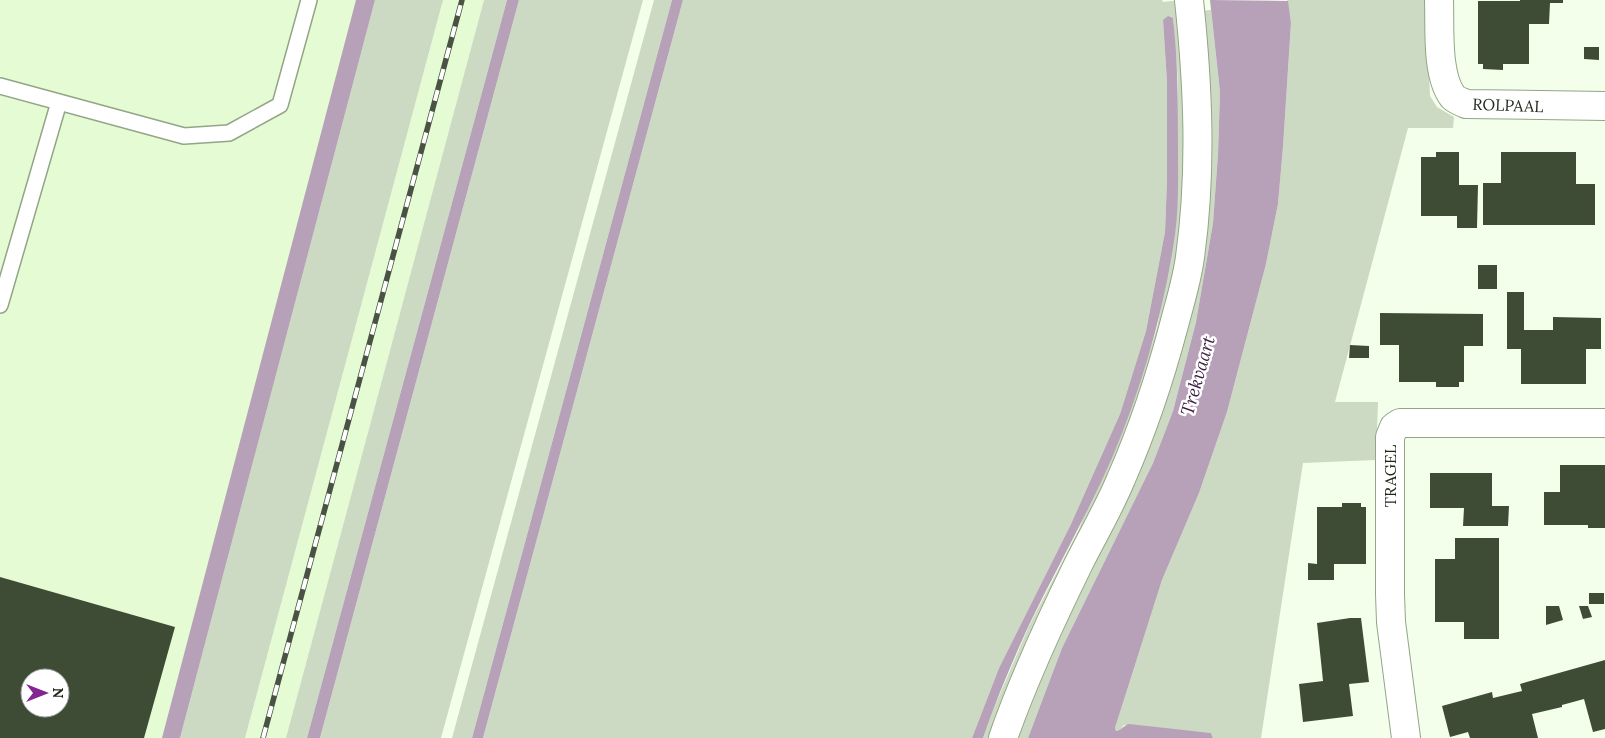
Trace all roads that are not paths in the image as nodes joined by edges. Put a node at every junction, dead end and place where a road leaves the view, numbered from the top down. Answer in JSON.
{"nodes":[{"id":1,"x":310,"y":0,"type":"edge"},
{"id":2,"x":1189,"y":0,"type":"edge"},
{"id":3,"x":1439,"y":0,"type":"edge"},
{"id":4,"x":0,"y":86,"type":"edge"},
{"id":5,"x":59,"y":102,"type":"junction"},
{"id":6,"x":1605,"y":106,"type":"edge"},
{"id":7,"x":0,"y":306,"type":"edge"},
{"id":8,"x":1605,"y":423,"type":"edge"},
{"id":9,"x":1003,"y":738,"type":"edge"},
{"id":10,"x":1406,"y":738,"type":"edge"}],
"edges":[{"from":1,"to":5,"type":"lane"},
{"from":2,"to":9,"type":"street"},
{"from":3,"to":6,"type":"street","name":"ROLPAAL"},
{"from":4,"to":5,"type":"lane"},
{"from":5,"to":7,"type":"lane"},
{"from":8,"to":10,"type":"street","name":"TRAGEL"}]}
